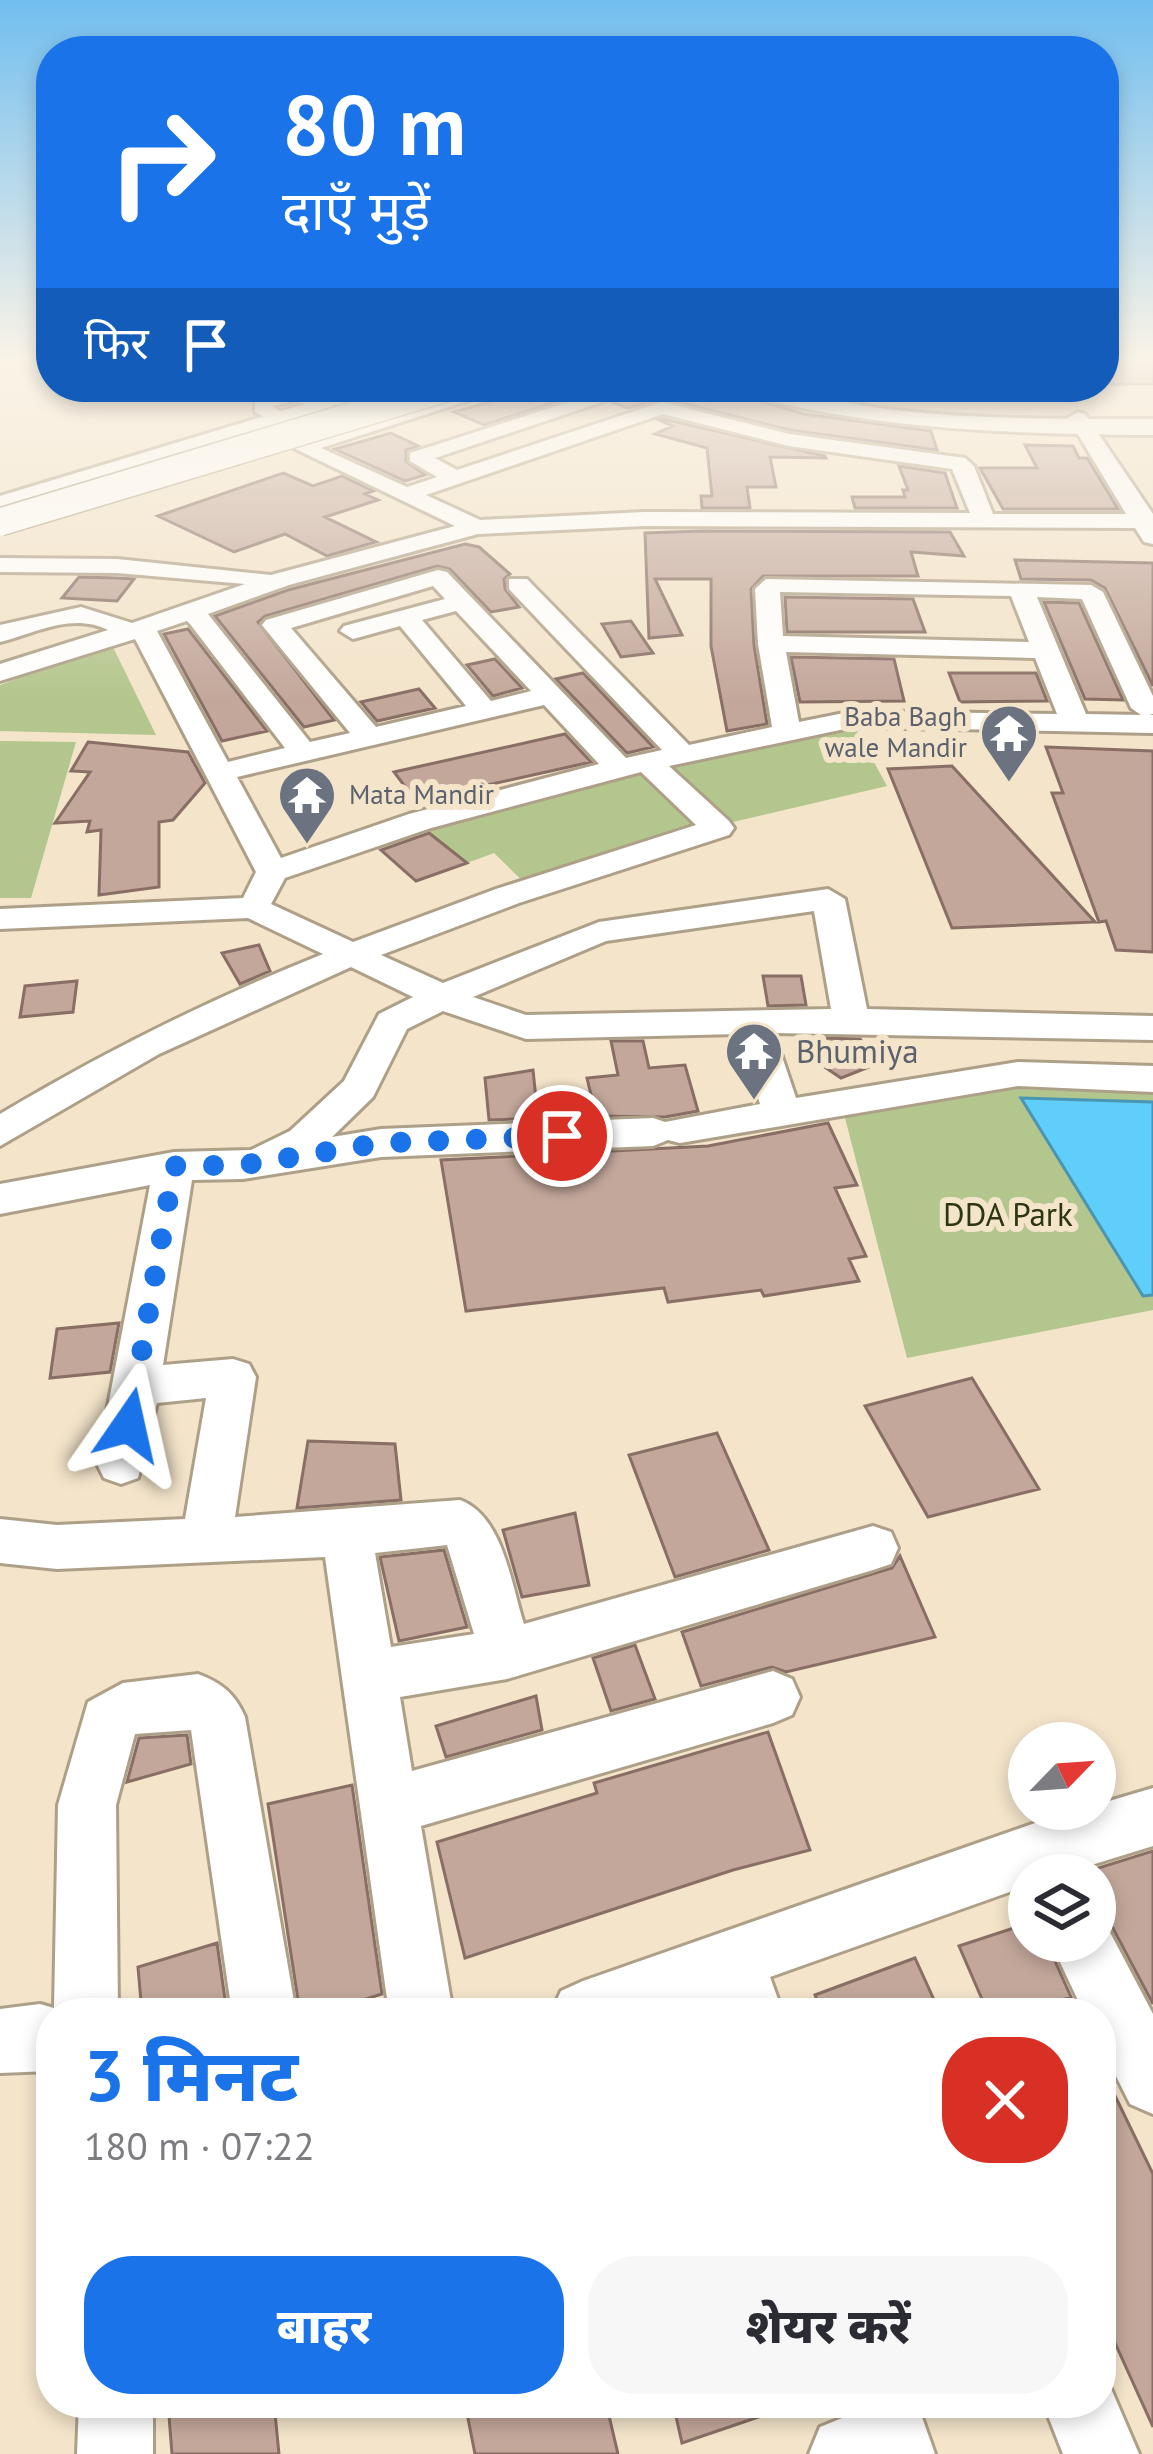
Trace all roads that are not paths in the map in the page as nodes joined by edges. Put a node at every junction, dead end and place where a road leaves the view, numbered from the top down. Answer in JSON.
{"nodes":[{"id":1,"x":116,"y":473,"type":"edge"},
{"id":2,"x":123,"y":473,"type":"edge"},
{"id":3,"x":172,"y":473,"type":"edge"},
{"id":4,"x":182,"y":473,"type":"edge"},
{"id":5,"x":362,"y":473,"type":"edge"},
{"id":6,"x":444,"y":473,"type":"edge"},
{"id":7,"x":472,"y":473,"type":"edge"},
{"id":8,"x":966,"y":473,"type":"edge"},
{"id":9,"x":1119,"y":473,"type":"edge"},
{"id":10,"x":95,"y":477,"type":"junction"},
{"id":11,"x":455,"y":478,"type":"junction"},
{"id":12,"x":1145,"y":488,"type":"edge"},
{"id":13,"x":127,"y":491,"type":"junction"},
{"id":14,"x":406,"y":495,"type":"junction"},
{"id":15,"x":0,"y":508,"type":"edge"},
{"id":16,"x":856,"y":520,"type":"junction"},
{"id":17,"x":984,"y":520,"type":"junction"},
{"id":18,"x":465,"y":522,"type":"junction"},
{"id":19,"x":1150,"y":522,"type":"edge"},
{"id":20,"x":0,"y":526,"type":"edge"},
{"id":21,"x":28,"y":565,"type":"junction"},
{"id":22,"x":0,"y":566,"type":"edge"},
{"id":23,"x":872,"y":567,"type":"junction"},
{"id":24,"x":518,"y":584,"type":"dead end"},
{"id":25,"x":246,"y":585,"type":"junction"},
{"id":26,"x":1021,"y":589,"type":"junction"},
{"id":27,"x":0,"y":593,"type":"edge"},
{"id":28,"x":462,"y":602,"type":"junction"},
{"id":29,"x":406,"y":617,"type":"junction"},
{"id":30,"x":199,"y":619,"type":"dead end"},
{"id":31,"x":135,"y":630,"type":"junction"},
{"id":32,"x":0,"y":634,"type":"edge"},
{"id":33,"x":248,"y":634,"type":"junction"},
{"id":34,"x":771,"y":644,"type":"junction"},
{"id":35,"x":576,"y":645,"type":"junction"},
{"id":36,"x":294,"y":648,"type":"junction"},
{"id":37,"x":1047,"y":650,"type":"junction"},
{"id":38,"x":516,"y":658,"type":"junction"},
{"id":39,"x":0,"y":673,"type":"edge"},
{"id":40,"x":551,"y":694,"type":"junction"},
{"id":41,"x":484,"y":710,"type":"junction"},
{"id":42,"x":1149,"y":716,"type":"edge"},
{"id":43,"x":1075,"y":723,"type":"junction"},
{"id":44,"x":787,"y":731,"type":"junction"},
{"id":45,"x":369,"y":737,"type":"junction"},
{"id":46,"x":302,"y":752,"type":"junction"},
{"id":47,"x":682,"y":754,"type":"junction"},
{"id":48,"x":633,"y":765,"type":"junction"},
{"id":49,"x":218,"y":773,"type":"junction"},
{"id":50,"x":272,"y":872,"type":"junction"},
{"id":51,"x":253,"y":908,"type":"junction"},
{"id":52,"x":0,"y":920,"type":"edge"},
{"id":53,"x":353,"y":952,"type":"junction"},
{"id":54,"x":442,"y":997,"type":"junction"},
{"id":55,"x":850,"y":1020,"type":"junction"},
{"id":56,"x":752,"y":1022,"type":"junction"},
{"id":57,"x":1153,"y":1028,"type":"edge"},
{"id":58,"x":1153,"y":1079,"type":"edge"},
{"id":59,"x":782,"y":1112,"type":"junction"},
{"id":60,"x":0,"y":1132,"type":"edge"},
{"id":61,"x":258,"y":1162,"type":"junction"},
{"id":62,"x":174,"y":1166,"type":"junction"},
{"id":63,"x":0,"y":1199,"type":"edge"},
{"id":64,"x":137,"y":1386,"type":"junction"},
{"id":65,"x":121,"y":1464,"type":"dead end"},
{"id":66,"x":347,"y":1534,"type":"junction"},
{"id":67,"x":0,"y":1540,"type":"edge"},
{"id":68,"x":206,"y":1540,"type":"junction"},
{"id":69,"x":873,"y":1548,"type":"dead end"},
{"id":70,"x":507,"y":1654,"type":"junction"},
{"id":71,"x":370,"y":1676,"type":"junction"},
{"id":72,"x":773,"y":1697,"type":"dead end"},
{"id":73,"x":390,"y":1806,"type":"junction"},
{"id":74,"x":1153,"y":1817,"type":"edge"},
{"id":75,"x":1065,"y":1854,"type":"edge"},
{"id":76,"x":1008,"y":1878,"type":"edge"},
{"id":77,"x":1090,"y":1962,"type":"edge"},
{"id":78,"x":742,"y":1988,"type":"edge"},
{"id":79,"x":86,"y":1998,"type":"edge"},
{"id":80,"x":262,"y":1998,"type":"edge"},
{"id":81,"x":419,"y":1998,"type":"edge"},
{"id":82,"x":678,"y":1998,"type":"edge"},
{"id":83,"x":1105,"y":1998,"type":"edge"},
{"id":84,"x":1116,"y":2025,"type":"edge"},
{"id":85,"x":36,"y":2036,"type":"edge"},
{"id":86,"x":0,"y":2041,"type":"edge"},
{"id":87,"x":1129,"y":2056,"type":"edge"},
{"id":88,"x":116,"y":2418,"type":"edge"},
{"id":89,"x":1085,"y":2418,"type":"edge"},
{"id":90,"x":115,"y":2454,"type":"edge"},
{"id":91,"x":1101,"y":2454,"type":"edge"}],
"edges":[{"from":1,"to":10,"type":"main road"},
{"from":2,"to":15,"type":"main road","bridge":true},
{"from":3,"to":20,"type":"main road","bridge":true},
{"from":4,"to":13,"type":"main road"},
{"from":5,"to":14,"type":"street"},
{"from":6,"to":11,"type":"street"},
{"from":7,"to":11,"type":"street"},
{"from":8,"to":17,"type":"street"},
{"from":9,"to":19,"type":"street"},
{"from":10,"to":13,"type":"main road"},
{"from":10,"to":15,"type":"main road"},
{"from":11,"to":14,"type":"street"},
{"from":12,"to":19,"type":"street"},
{"from":13,"to":20,"type":"main road"},
{"from":14,"to":18,"type":"street"},
{"from":16,"to":17,"type":"street"},
{"from":16,"to":18,"type":"street"},
{"from":16,"to":23,"type":"street"},
{"from":17,"to":19,"type":"street"},
{"from":18,"to":25,"type":"street"},
{"from":18,"to":25,"type":"street"},
{"from":21,"to":22,"type":"street"},
{"from":21,"to":25,"type":"street"},
{"from":21,"to":27,"type":"street"},
{"from":23,"to":26,"type":"street"},
{"from":23,"to":34,"type":"street"},
{"from":24,"to":35,"type":"street"},
{"from":25,"to":31,"type":"street"},
{"from":25,"to":33,"type":"street"},
{"from":26,"to":37,"type":"street"},
{"from":26,"to":42,"type":"street"},
{"from":28,"to":29,"type":"street"},
{"from":28,"to":33,"type":"street"},
{"from":28,"to":38,"type":"street"},
{"from":29,"to":36,"type":"street"},
{"from":29,"to":41,"type":"street"},
{"from":30,"to":33,"type":"street"},
{"from":31,"to":32,"type":"street"},
{"from":31,"to":39,"type":"street"},
{"from":31,"to":49,"type":"street"},
{"from":33,"to":36,"type":"street"},
{"from":33,"to":46,"type":"street"},
{"from":34,"to":37,"type":"street"},
{"from":34,"to":44,"type":"street"},
{"from":35,"to":38,"type":"street"},
{"from":35,"to":47,"type":"street"},
{"from":36,"to":45,"type":"street"},
{"from":37,"to":43,"type":"street"},
{"from":38,"to":40,"type":"street"},
{"from":40,"to":41,"type":"street"},
{"from":40,"to":48,"type":"street"},
{"from":41,"to":45,"type":"street"},
{"from":42,"to":43,"type":"street"},
{"from":43,"to":44,"type":"street"},
{"from":44,"to":47,"type":"street"},
{"from":45,"to":46,"type":"street"},
{"from":46,"to":49,"type":"street"},
{"from":47,"to":48,"type":"street"},
{"from":48,"to":50,"type":"street"},
{"from":48,"to":53,"type":"street"},
{"from":49,"to":50,"type":"street"},
{"from":50,"to":51,"type":"street"},
{"from":51,"to":52,"type":"street"},
{"from":51,"to":53,"type":"street"},
{"from":53,"to":54,"type":"street"},
{"from":53,"to":60,"type":"street"},
{"from":54,"to":55,"type":"street"},
{"from":54,"to":56,"type":"street"},
{"from":54,"to":61,"type":"street"},
{"from":55,"to":56,"type":"street"},
{"from":55,"to":57,"type":"street"},
{"from":56,"to":59,"type":"street"},
{"from":58,"to":59,"type":"street"},
{"from":59,"to":61,"type":"street"},
{"from":61,"to":62,"type":"street"},
{"from":62,"to":63,"type":"street"},
{"from":62,"to":64,"type":"street"},
{"from":64,"to":65,"type":"street"},
{"from":64,"to":68,"type":"street"},
{"from":66,"to":68,"type":"street"},
{"from":66,"to":70,"type":"street"},
{"from":66,"to":71,"type":"street"},
{"from":67,"to":68,"type":"street"},
{"from":69,"to":70,"type":"street"},
{"from":70,"to":71,"type":"street"},
{"from":71,"to":73,"type":"street"},
{"from":72,"to":73,"type":"street"},
{"from":73,"to":81,"type":"street"},
{"from":74,"to":75,"type":"street"},
{"from":76,"to":78,"type":"street"},
{"from":77,"to":83,"type":"street"},
{"from":78,"to":82,"type":"street"},
{"from":79,"to":80,"type":"street"},
{"from":84,"to":87,"type":"street"},
{"from":85,"to":86,"type":"street"},
{"from":88,"to":90,"type":"street"},
{"from":89,"to":91,"type":"street"}]}
